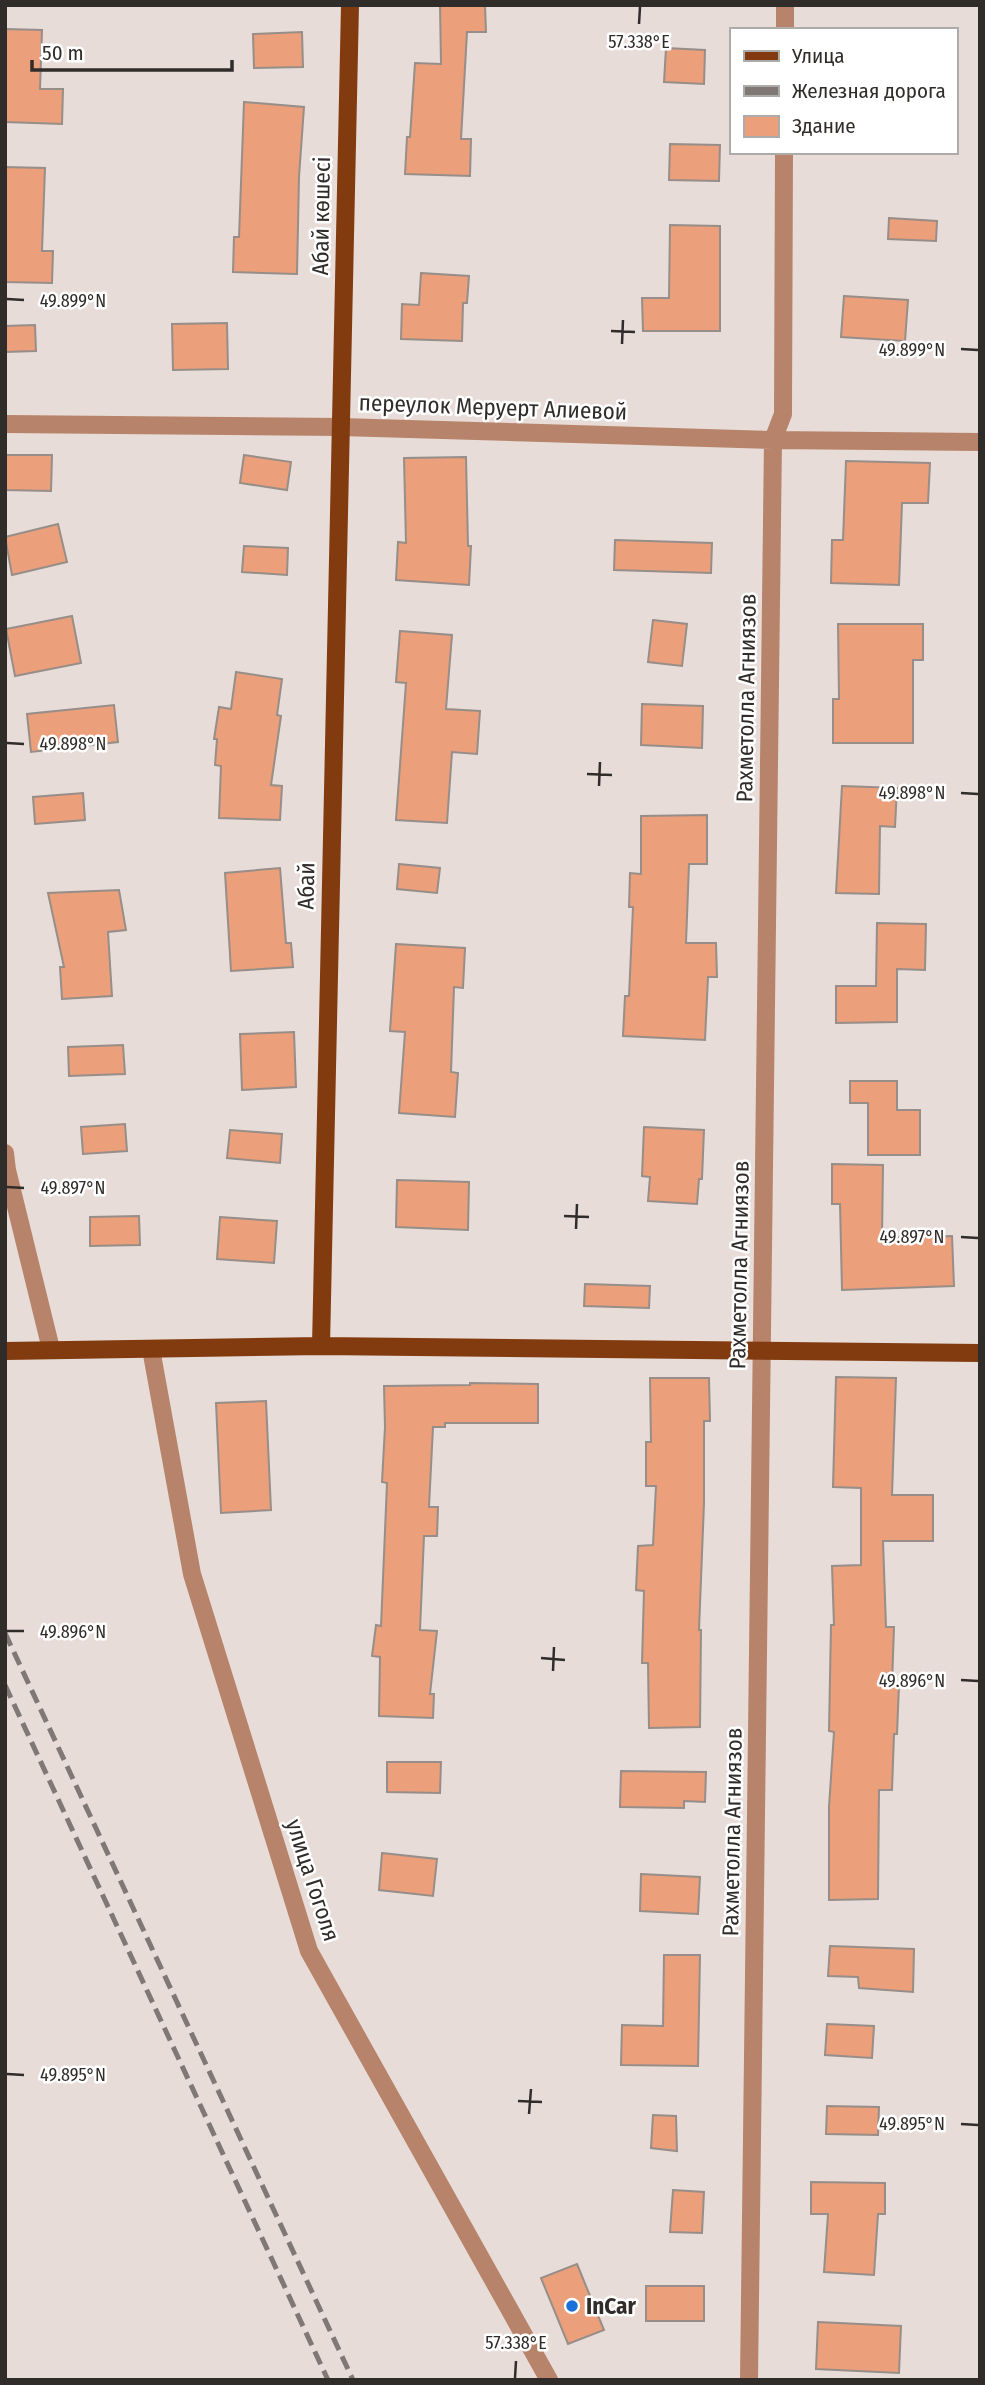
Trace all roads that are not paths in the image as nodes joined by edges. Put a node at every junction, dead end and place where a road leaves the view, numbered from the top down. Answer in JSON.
{"nodes":[{"id":1,"x":350,"y":5,"type":"edge"},
{"id":2,"x":785,"y":5,"type":"edge"},
{"id":3,"x":785,"y":28,"type":"edge"},
{"id":4,"x":784,"y":154,"type":"edge"},
{"id":5,"x":5,"y":424,"type":"edge"},
{"id":6,"x":341,"y":428,"type":"junction"},
{"id":7,"x":773,"y":440,"type":"junction"},
{"id":8,"x":980,"y":442,"type":"edge"},
{"id":9,"x":5,"y":1153,"type":"edge"},
{"id":10,"x":321,"y":1346,"type":"junction"},
{"id":11,"x":51,"y":1349,"type":"junction"},
{"id":12,"x":151,"y":1349,"type":"junction"},
{"id":13,"x":5,"y":1351,"type":"edge"},
{"id":14,"x":763,"y":1351,"type":"junction"},
{"id":15,"x":980,"y":1353,"type":"edge"},
{"id":16,"x":549,"y":2380,"type":"edge"},
{"id":17,"x":749,"y":2380,"type":"edge"}],
"edges":[{"from":1,"to":6,"type":"main road","name":"Абай көшесі"},
{"from":2,"to":3,"type":"street"},
{"from":4,"to":7,"type":"street","name":"Рахметолла Агниязов"},
{"from":5,"to":6,"type":"street","name":"переулок Меруерт Алиевой"},
{"from":6,"to":7,"type":"street","name":"переулок Меруерт Алиевой"},
{"from":6,"to":10,"type":"main road","name":"Абай"},
{"from":7,"to":8,"type":"street","name":"переулок Меруерт Алиевой"},
{"from":7,"to":14,"type":"street","name":"Рахметолла Агниязов"},
{"from":9,"to":11,"type":"street"},
{"from":10,"to":12,"type":"main road"},
{"from":10,"to":14,"type":"main road"},
{"from":11,"to":12,"type":"main road"},
{"from":11,"to":13,"type":"main road"},
{"from":12,"to":16,"type":"street","name":"улица Гоголя"},
{"from":14,"to":15,"type":"main road"},
{"from":14,"to":17,"type":"street","name":"Рахметолла Агниязов"}]}
